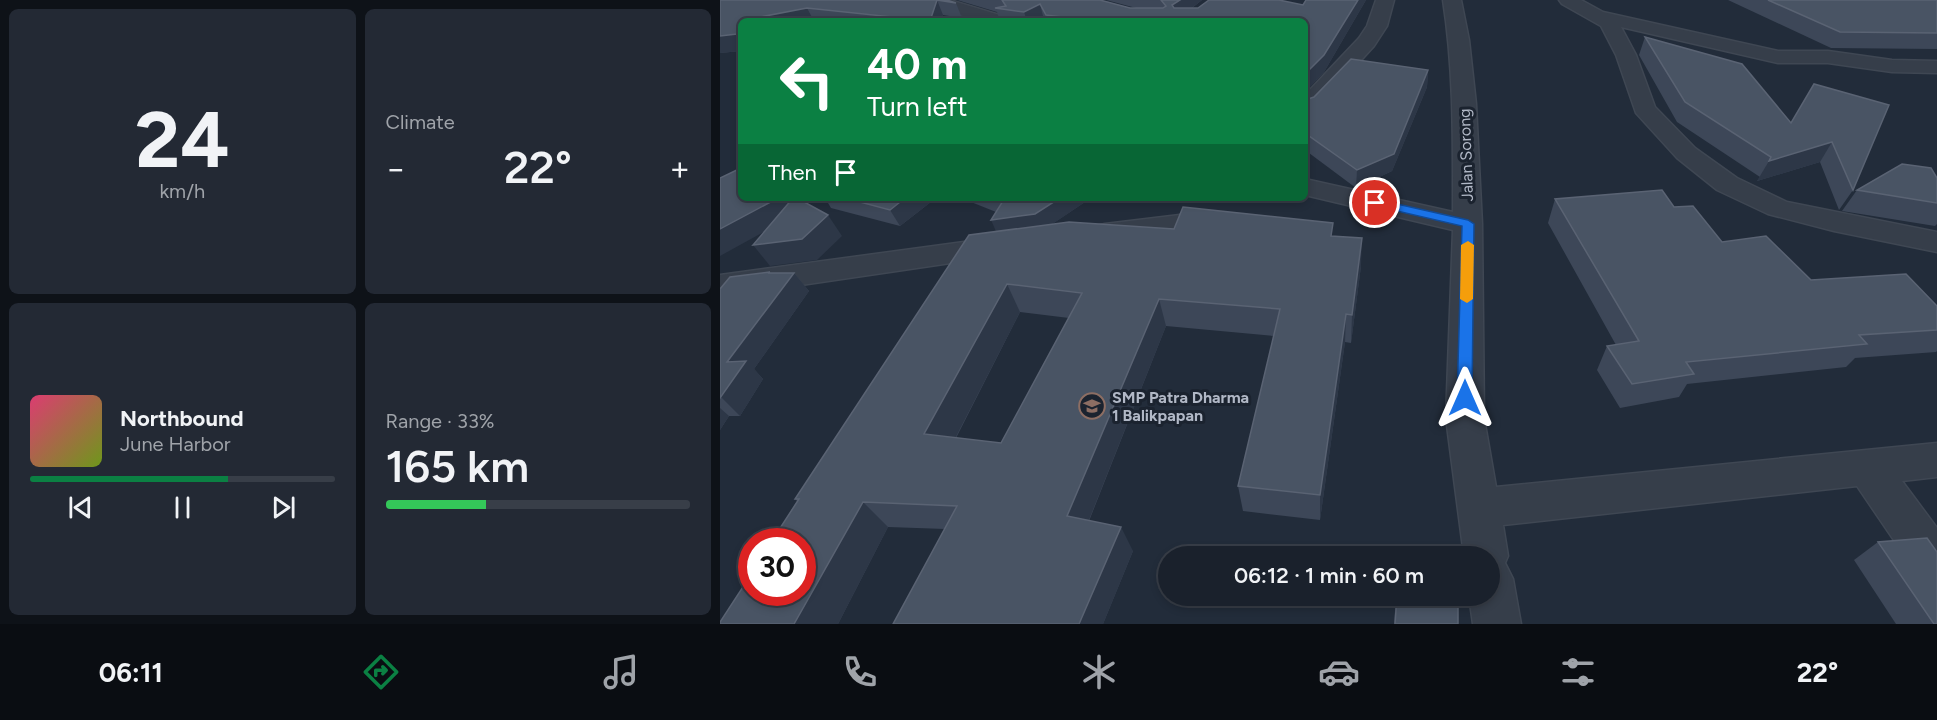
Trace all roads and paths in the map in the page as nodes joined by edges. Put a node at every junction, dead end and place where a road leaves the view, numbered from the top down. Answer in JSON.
{"nodes":[{"id":1,"x":931,"y":0,"type":"edge"},
{"id":2,"x":1385,"y":0,"type":"edge"},
{"id":3,"x":1452,"y":0,"type":"edge"},
{"id":4,"x":1568,"y":0,"type":"edge"},
{"id":5,"x":1601,"y":17,"type":"junction"},
{"id":6,"x":989,"y":18,"type":"edge"},
{"id":7,"x":1937,"y":67,"type":"edge"},
{"id":8,"x":1308,"y":105,"type":"edge"},
{"id":9,"x":1308,"y":188,"type":"edge"},
{"id":10,"x":1468,"y":224,"type":"junction"},
{"id":11,"x":1251,"y":228,"type":"edge"},
{"id":12,"x":1081,"y":236,"type":"edge"},
{"id":13,"x":1937,"y":242,"type":"edge"},
{"id":14,"x":1023,"y":244,"type":"edge"},
{"id":15,"x":720,"y":286,"type":"edge"},
{"id":16,"x":1937,"y":460,"type":"edge"},
{"id":17,"x":1866,"y":467,"type":"junction"},
{"id":18,"x":1480,"y":508,"type":"junction"},
{"id":19,"x":1485,"y":546,"type":"edge"},
{"id":20,"x":1937,"y":564,"type":"edge"},
{"id":21,"x":1494,"y":606,"type":"edge"},
{"id":22,"x":1497,"y":624,"type":"edge"}],
"edges":[{"from":1,"to":6,"type":"street"},
{"from":2,"to":8,"type":"street"},
{"from":3,"to":10,"type":"street","name":"Jalan Sorong"},
{"from":4,"to":5,"type":"street"},
{"from":5,"to":7,"type":"street"},
{"from":5,"to":13,"type":"street"},
{"from":9,"to":10,"type":"street"},
{"from":10,"to":18,"type":"street","name":"Jalan Sorong"},
{"from":11,"to":12,"type":"street"},
{"from":14,"to":15,"type":"street"},
{"from":16,"to":17,"type":"street"},
{"from":17,"to":18,"type":"street"},
{"from":17,"to":20,"type":"street"},
{"from":18,"to":19,"type":"street","name":"Jalan Sorong"},
{"from":21,"to":22,"type":"street"}]}
